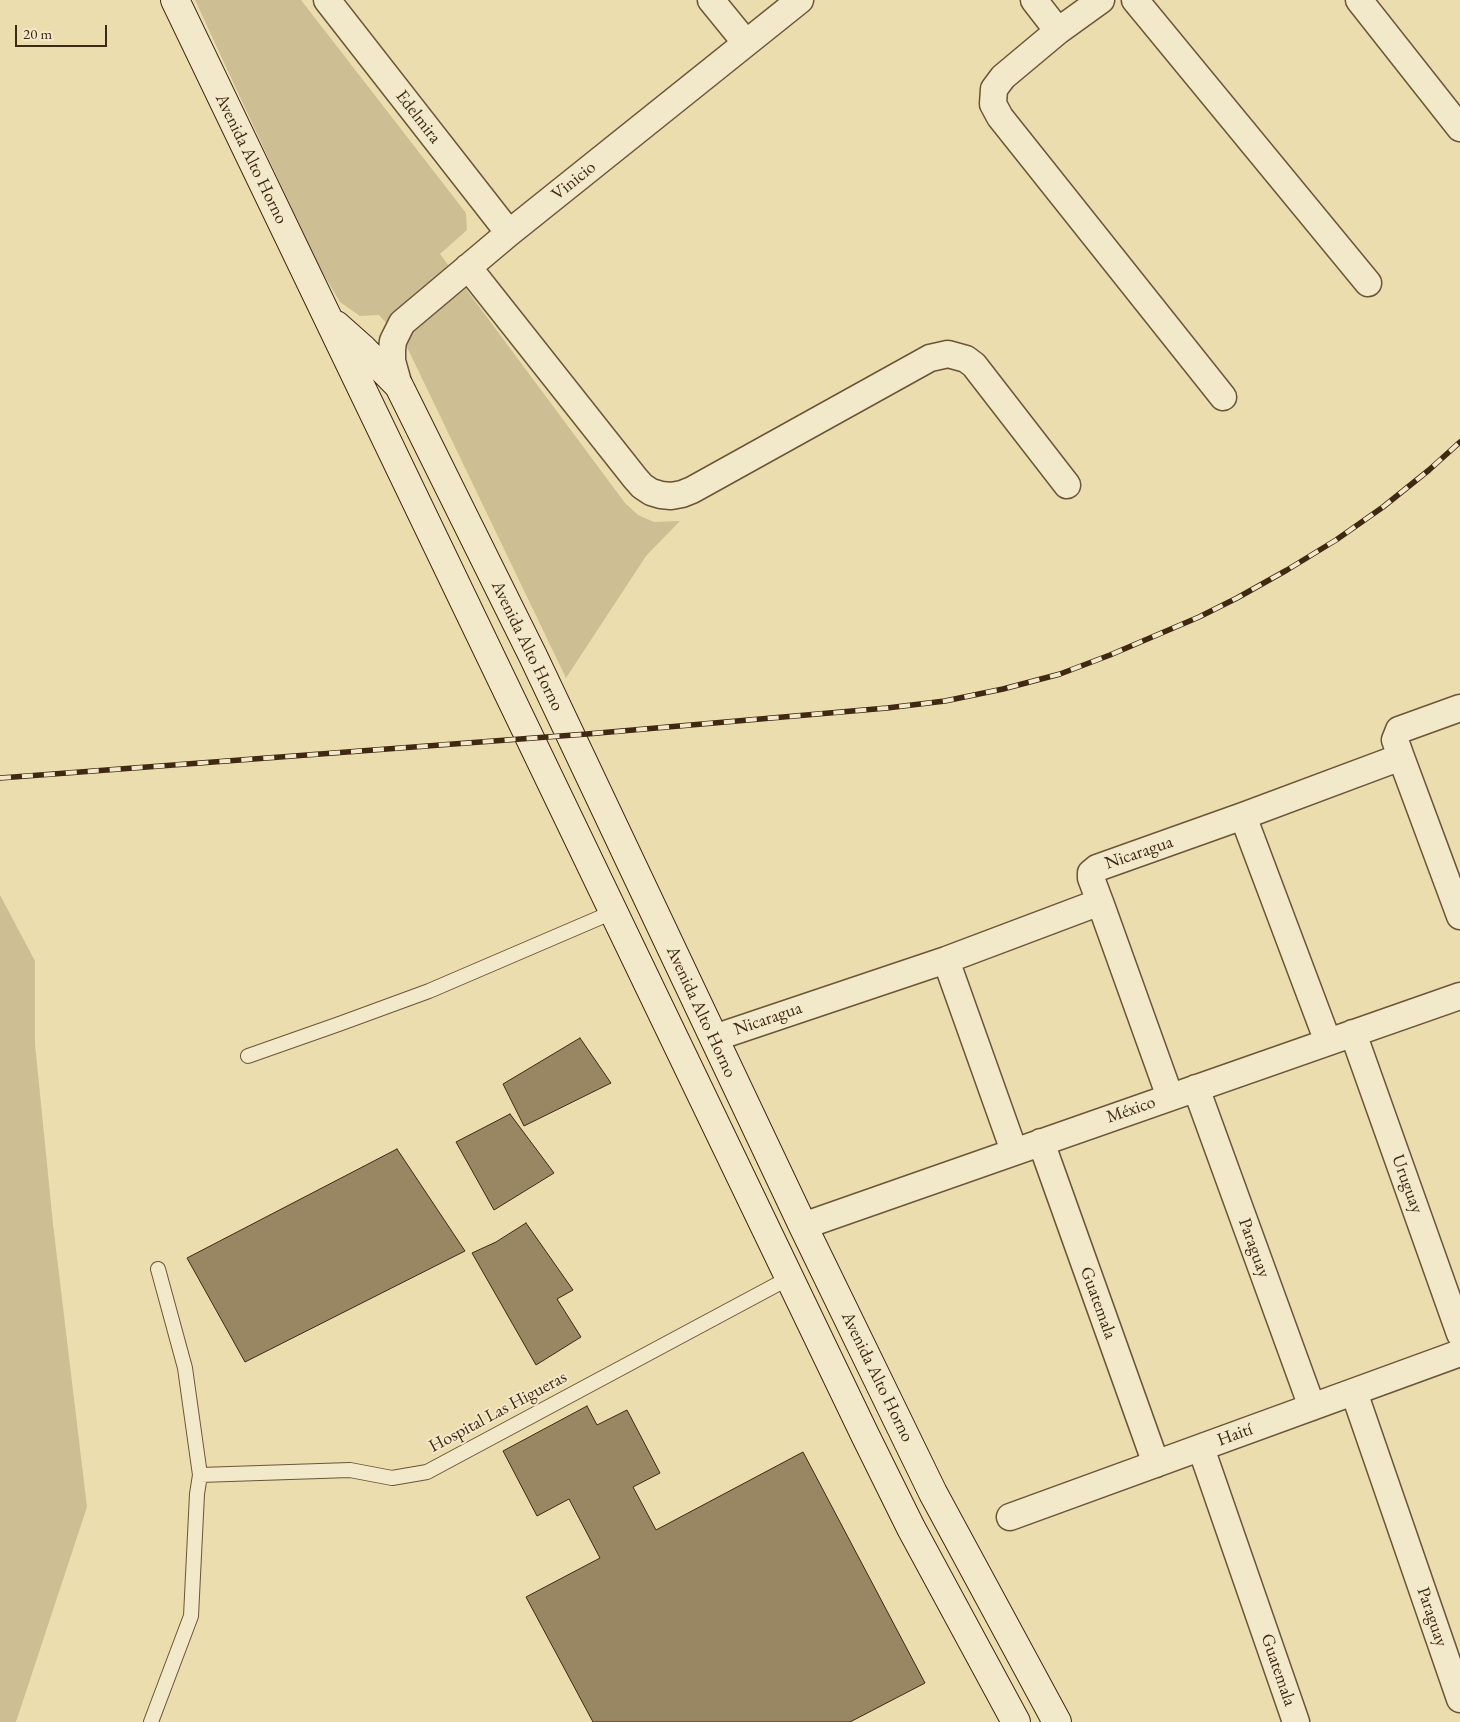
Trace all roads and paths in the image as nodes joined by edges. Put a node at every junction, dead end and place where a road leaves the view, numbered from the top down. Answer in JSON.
{"nodes":[{"id":1,"x":175,"y":0,"type":"edge"},
{"id":2,"x":327,"y":0,"type":"edge"},
{"id":3,"x":711,"y":0,"type":"edge"},
{"id":4,"x":800,"y":0,"type":"edge"},
{"id":5,"x":1034,"y":0,"type":"edge"},
{"id":6,"x":1101,"y":0,"type":"edge"},
{"id":7,"x":1135,"y":0,"type":"edge"},
{"id":8,"x":1359,"y":0,"type":"edge"},
{"id":9,"x":1058,"y":31,"type":"junction"},
{"id":10,"x":746,"y":43,"type":"junction"},
{"id":11,"x":1460,"y":128,"type":"edge"},
{"id":12,"x":509,"y":233,"type":"junction"},
{"id":13,"x":468,"y":267,"type":"junction"},
{"id":14,"x":1368,"y":283,"type":"dead end"},
{"id":15,"x":327,"y":317,"type":"junction"},
{"id":16,"x":399,"y":386,"type":"junction"},
{"id":17,"x":1223,"y":397,"type":"dead end"},
{"id":18,"x":1067,"y":484,"type":"dead end"},
{"id":19,"x":1460,"y":708,"type":"edge"},
{"id":20,"x":1401,"y":756,"type":"junction"},
{"id":21,"x":1243,"y":816,"type":"junction"},
{"id":22,"x":1100,"y":902,"type":"junction"},
{"id":23,"x":613,"y":912,"type":"junction"},
{"id":24,"x":1460,"y":916,"type":"edge"},
{"id":25,"x":946,"y":960,"type":"junction"},
{"id":26,"x":1460,"y":996,"type":"edge"},
{"id":27,"x":1353,"y":1033,"type":"junction"},
{"id":28,"x":714,"y":1038,"type":"junction"},
{"id":29,"x":1328,"y":1042,"type":"junction"},
{"id":30,"x":248,"y":1056,"type":"dead end"},
{"id":31,"x":1196,"y":1088,"type":"junction"},
{"id":32,"x":1170,"y":1097,"type":"junction"},
{"id":33,"x":1041,"y":1142,"type":"junction"},
{"id":34,"x":1014,"y":1151,"type":"junction"},
{"id":35,"x":803,"y":1226,"type":"junction"},
{"id":36,"x":158,"y":1269,"type":"dead end"},
{"id":37,"x":789,"y":1278,"type":"junction"},
{"id":38,"x":1460,"y":1334,"type":"edge"},
{"id":39,"x":1460,"y":1353,"type":"edge"},
{"id":40,"x":1354,"y":1392,"type":"junction"},
{"id":41,"x":1312,"y":1407,"type":"junction"},
{"id":42,"x":1201,"y":1448,"type":"junction"},
{"id":43,"x":1156,"y":1464,"type":"junction"},
{"id":44,"x":200,"y":1475,"type":"junction"},
{"id":45,"x":1010,"y":1517,"type":"dead end"},
{"id":46,"x":1460,"y":1699,"type":"edge"},
{"id":47,"x":151,"y":1722,"type":"edge"},
{"id":48,"x":1016,"y":1722,"type":"edge"},
{"id":49,"x":1057,"y":1722,"type":"edge"},
{"id":50,"x":1296,"y":1722,"type":"edge"}],
"edges":[{"from":1,"to":15,"type":"main road","name":"Avenida Alto Horno"},
{"from":2,"to":12,"type":"street","name":"Edelmira"},
{"from":3,"to":10,"type":"street"},
{"from":4,"to":10,"type":"street","name":"Vinicio"},
{"from":5,"to":9,"type":"street"},
{"from":6,"to":9,"type":"street"},
{"from":7,"to":14,"type":"street"},
{"from":8,"to":11,"type":"street"},
{"from":9,"to":17,"type":"street"},
{"from":10,"to":12,"type":"street","name":"Vinicio"},
{"from":12,"to":13,"type":"street","name":"Vinicio"},
{"from":13,"to":16,"type":"street","name":"Vinicio"},
{"from":13,"to":18,"type":"street"},
{"from":15,"to":16,"type":"main road","name":"Avenida Alto Horno"},
{"from":15,"to":23,"type":"main road","name":"Avenida Alto Horno"},
{"from":16,"to":28,"type":"main road","name":"Avenida Alto Horno"},
{"from":19,"to":20,"type":"street"},
{"from":20,"to":21,"type":"street","name":"Nicaragua"},
{"from":20,"to":24,"type":"street"},
{"from":21,"to":22,"type":"street","name":"Nicaragua"},
{"from":21,"to":29,"type":"street"},
{"from":22,"to":25,"type":"street","name":"Nicaragua"},
{"from":22,"to":32,"type":"street"},
{"from":23,"to":30,"type":"lane"},
{"from":23,"to":37,"type":"main road","name":"Avenida Alto Horno"},
{"from":25,"to":28,"type":"street","name":"Nicaragua"},
{"from":25,"to":34,"type":"street"},
{"from":26,"to":27,"type":"street","name":"México"},
{"from":27,"to":29,"type":"street","name":"México"},
{"from":27,"to":38,"type":"street","name":"Uruguay"},
{"from":28,"to":35,"type":"main road","name":"Avenida Alto Horno"},
{"from":29,"to":31,"type":"street","name":"México"},
{"from":31,"to":32,"type":"street","name":"México"},
{"from":31,"to":41,"type":"street","name":"Paraguay"},
{"from":32,"to":33,"type":"street","name":"México"},
{"from":33,"to":34,"type":"street","name":"México"},
{"from":33,"to":43,"type":"street","name":"Guatemala"},
{"from":34,"to":35,"type":"street","name":"México"},
{"from":35,"to":49,"type":"main road","name":"Avenida Alto Horno"},
{"from":36,"to":44,"type":"lane"},
{"from":37,"to":44,"type":"lane","name":"Hospital Las Higueras"},
{"from":37,"to":48,"type":"main road","name":"Avenida Alto Horno"},
{"from":39,"to":40,"type":"street","name":"Haití"},
{"from":40,"to":41,"type":"street","name":"Haití"},
{"from":40,"to":46,"type":"street","name":"Paraguay"},
{"from":41,"to":42,"type":"street","name":"Haití"},
{"from":42,"to":43,"type":"street","name":"Haití"},
{"from":42,"to":50,"type":"street","name":"Guatemala"},
{"from":43,"to":45,"type":"street","name":"Haití"},
{"from":44,"to":47,"type":"lane"}]}
